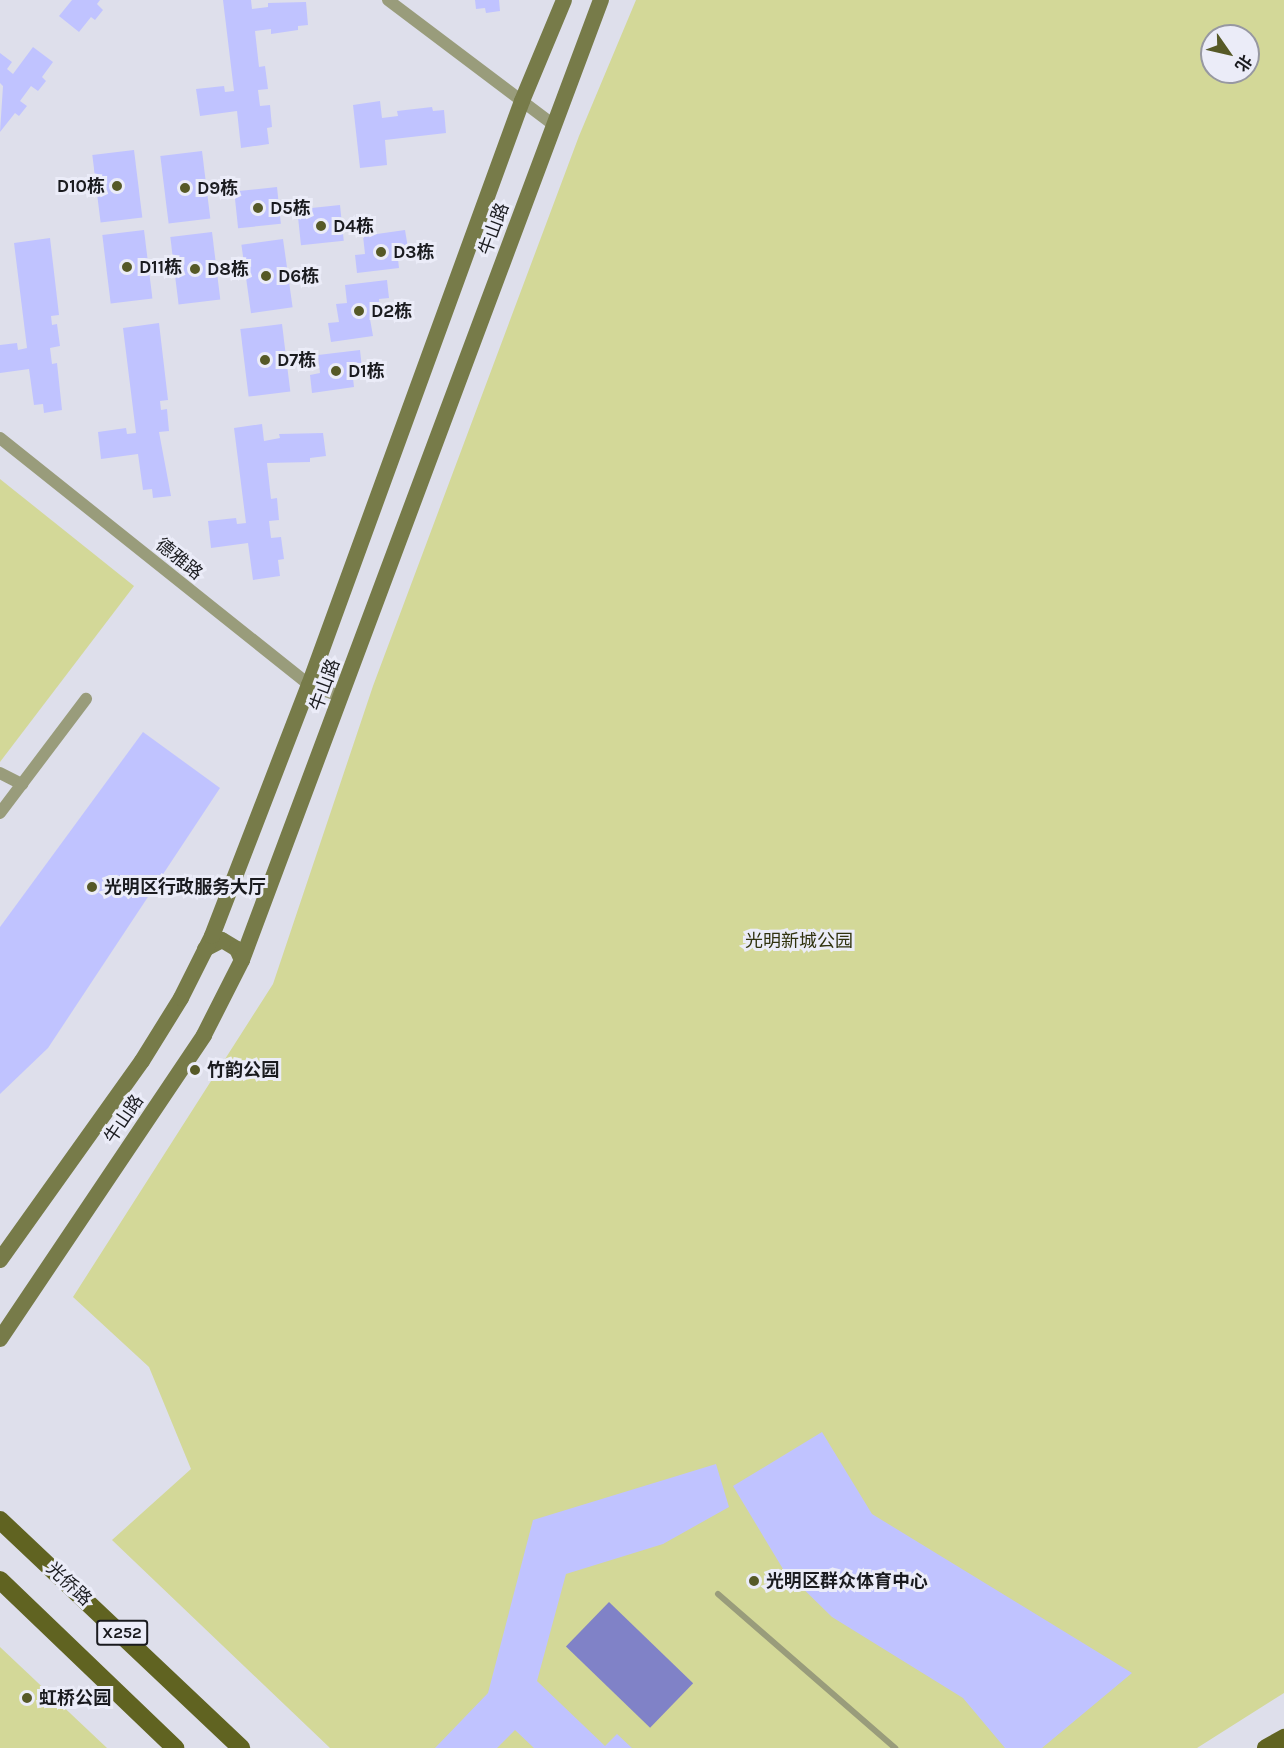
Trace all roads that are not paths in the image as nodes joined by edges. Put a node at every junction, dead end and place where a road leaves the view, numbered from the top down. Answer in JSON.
{"nodes":[{"id":1,"x":388,"y":0,"type":"edge"},
{"id":2,"x":564,"y":0,"type":"edge"},
{"id":3,"x":601,"y":0,"type":"edge"},
{"id":4,"x":522,"y":101,"type":"junction"},
{"id":5,"x":554,"y":124,"type":"junction"},
{"id":6,"x":0,"y":438,"type":"edge"},
{"id":7,"x":309,"y":685,"type":"junction"},
{"id":8,"x":342,"y":697,"type":"junction"},
{"id":9,"x":86,"y":699,"type":"dead end"},
{"id":10,"x":0,"y":773,"type":"edge"},
{"id":11,"x":22,"y":784,"type":"junction"},
{"id":12,"x":0,"y":813,"type":"edge"},
{"id":13,"x":205,"y":949,"type":"junction"},
{"id":14,"x":242,"y":960,"type":"junction"},
{"id":15,"x":0,"y":1260,"type":"edge"},
{"id":16,"x":0,"y":1339,"type":"edge"},
{"id":17,"x":0,"y":1512,"type":"edge"},
{"id":18,"x":6,"y":1526,"type":"edge"},
{"id":19,"x":0,"y":1580,"type":"edge"},
{"id":20,"x":0,"y":1586,"type":"edge"},
{"id":21,"x":718,"y":1594,"type":"dead end"},
{"id":22,"x":21,"y":1600,"type":"junction"},
{"id":23,"x":1284,"y":1738,"type":"edge"},
{"id":24,"x":175,"y":1748,"type":"edge"},
{"id":25,"x":241,"y":1748,"type":"edge"},
{"id":26,"x":895,"y":1748,"type":"edge"},
{"id":27,"x":1266,"y":1748,"type":"edge"}],
"edges":[{"from":1,"to":4,"type":"street"},
{"from":2,"to":4,"type":"street","name":"牛山路"},
{"from":3,"to":5,"type":"street","name":"牛山路"},
{"from":4,"to":5,"type":"street"},
{"from":4,"to":7,"type":"street","name":"牛山路"},
{"from":5,"to":8,"type":"street","name":"牛山路"},
{"from":6,"to":7,"type":"street","name":"德雅路"},
{"from":7,"to":8,"type":"street","name":"德雅路"},
{"from":7,"to":13,"type":"street","name":"牛山路"},
{"from":8,"to":14,"type":"street","name":"牛山路"},
{"from":9,"to":11,"type":"street"},
{"from":10,"to":11,"type":"street"},
{"from":11,"to":12,"type":"street"},
{"from":13,"to":14,"type":"street"},
{"from":13,"to":15,"type":"street","name":"牛山路"},
{"from":14,"to":16,"type":"street","name":"牛山路"},
{"from":17,"to":18,"type":"main road","name":"光侨路"},
{"from":18,"to":25,"type":"main road","name":"光侨路","number":"X252"},
{"from":19,"to":22,"type":"main road","number":"X252"},
{"from":20,"to":22,"type":"main road"},
{"from":21,"to":26,"type":"lane"},
{"from":22,"to":24,"type":"main road","number":"X252"},
{"from":23,"to":27,"type":"main road"}]}
